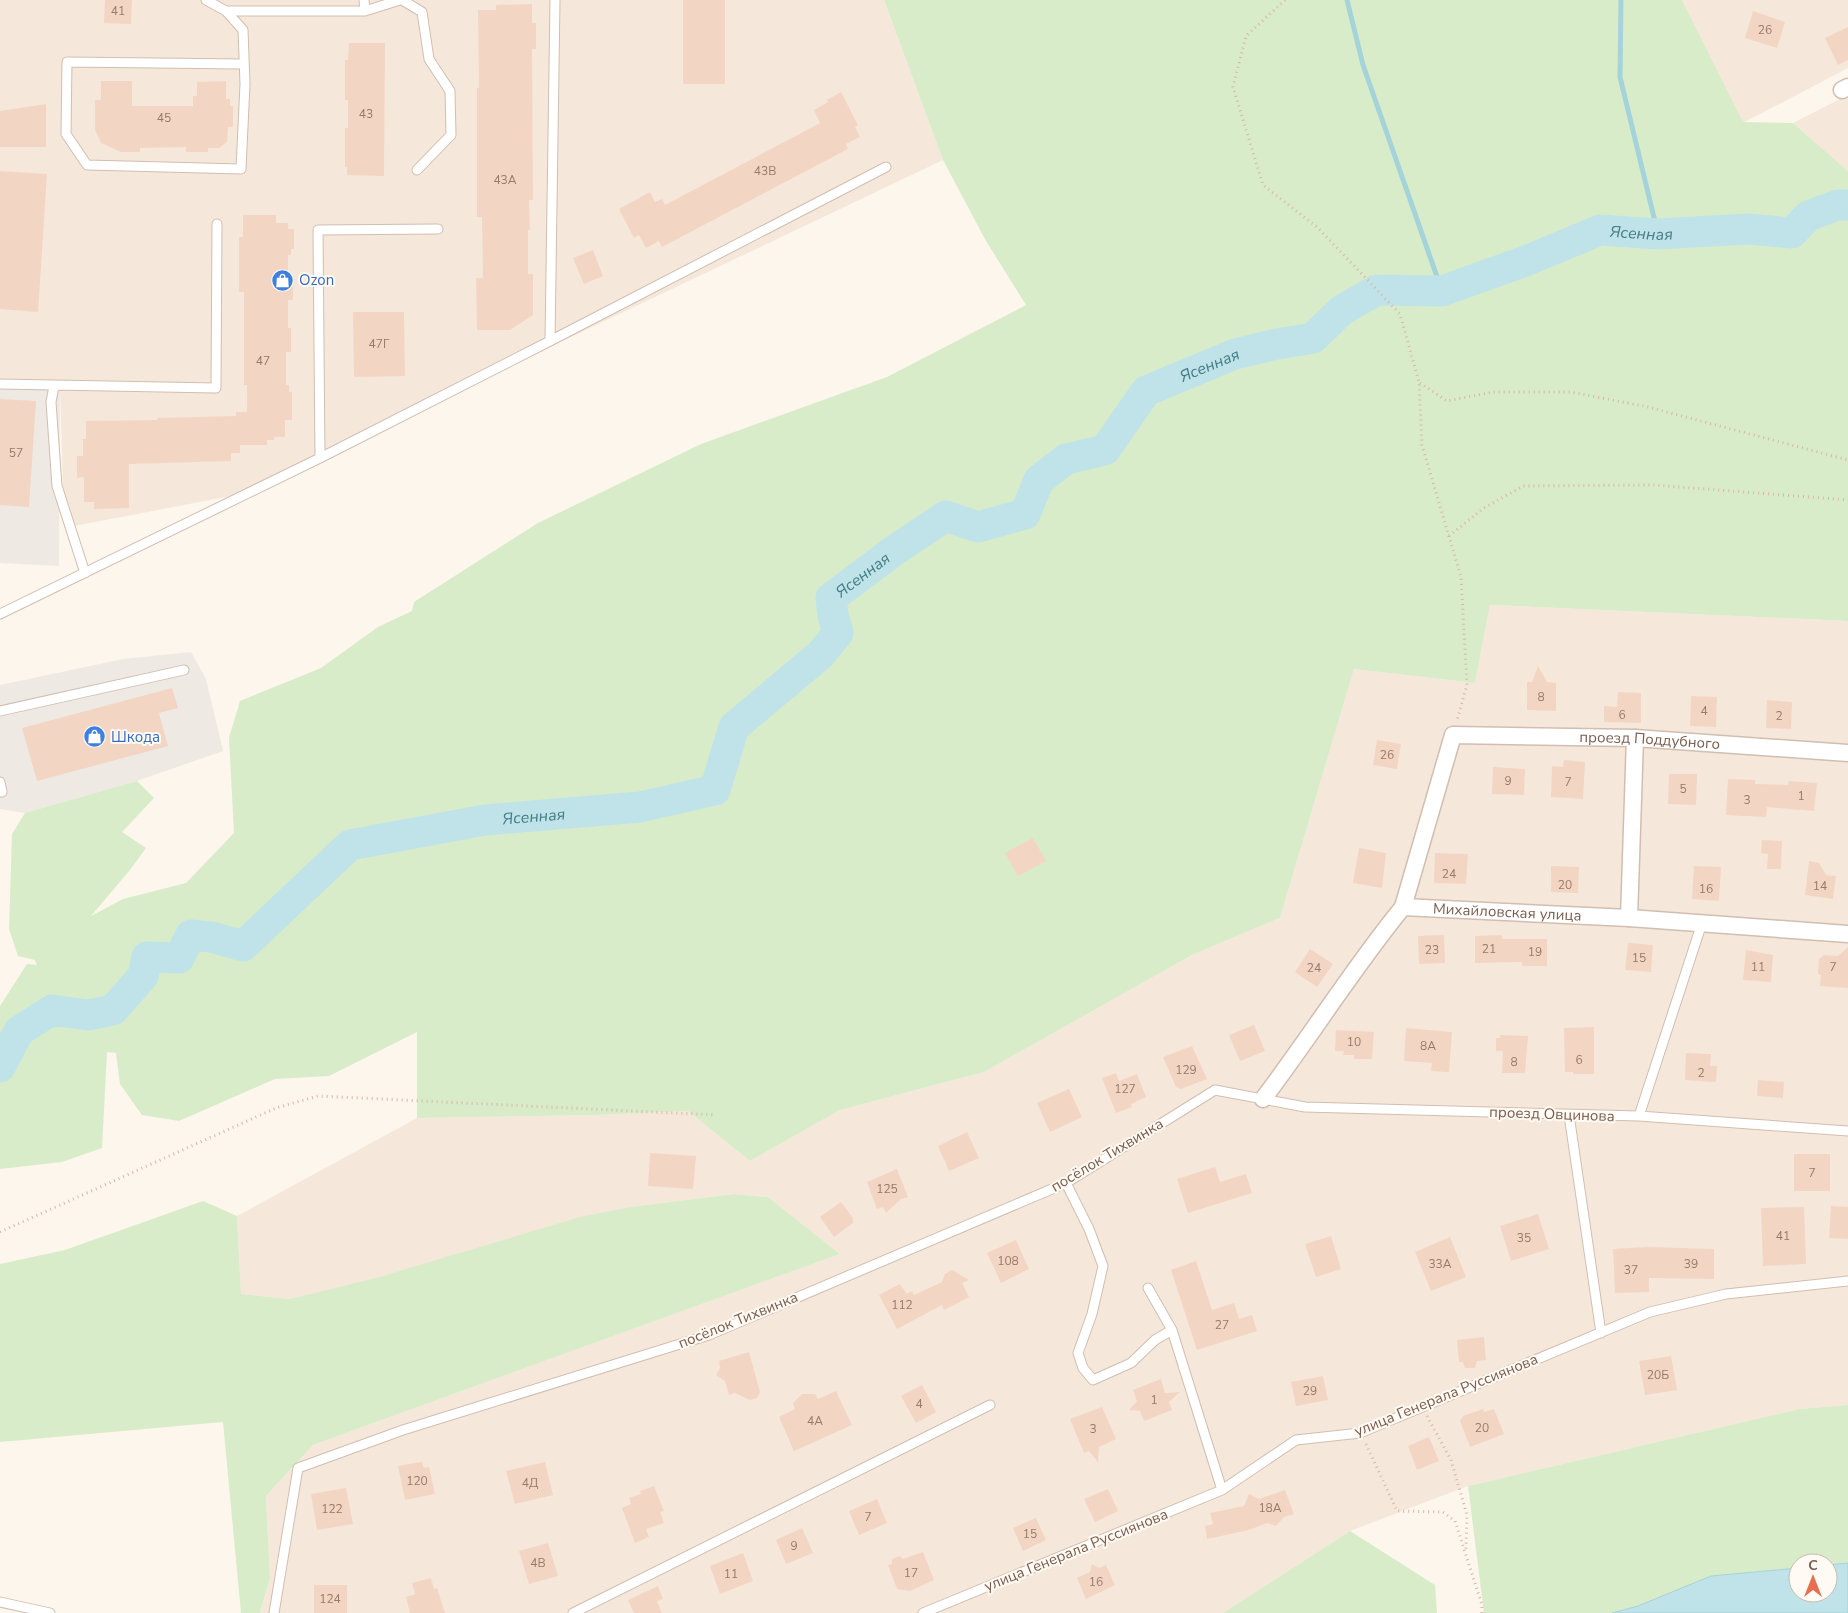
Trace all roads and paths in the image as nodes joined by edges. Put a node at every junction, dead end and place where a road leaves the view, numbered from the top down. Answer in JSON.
{"nodes":[{"id":1,"x":206,"y":0,"type":"edge"},
{"id":2,"x":364,"y":0,"type":"edge"},
{"id":3,"x":401,"y":0,"type":"edge"},
{"id":4,"x":555,"y":0,"type":"edge"},
{"id":5,"x":1285,"y":0,"type":"edge"},
{"id":6,"x":226,"y":11,"type":"junction"},
{"id":7,"x":364,"y":12,"type":"junction"},
{"id":8,"x":244,"y":64,"type":"junction"},
{"id":9,"x":886,"y":167,"type":"dead end"},
{"id":10,"x":418,"y":170,"type":"dead end"},
{"id":11,"x":217,"y":224,"type":"dead end"},
{"id":12,"x":438,"y":229,"type":"dead end"},
{"id":13,"x":550,"y":341,"type":"junction"},
{"id":14,"x":1419,"y":382,"type":"junction"},
{"id":15,"x":0,"y":384,"type":"edge"},
{"id":16,"x":54,"y":386,"type":"junction"},
{"id":17,"x":320,"y":458,"type":"junction"},
{"id":18,"x":1848,"y":460,"type":"edge"},
{"id":19,"x":1848,"y":500,"type":"edge"},
{"id":20,"x":1449,"y":536,"type":"junction"},
{"id":21,"x":85,"y":573,"type":"junction"},
{"id":22,"x":0,"y":614,"type":"edge"},
{"id":23,"x":184,"y":670,"type":"dead end"},
{"id":24,"x":0,"y":710,"type":"edge"},
{"id":25,"x":1453,"y":735,"type":"junction"},
{"id":26,"x":1635,"y":738,"type":"junction"},
{"id":27,"x":1848,"y":753,"type":"edge"},
{"id":28,"x":0,"y":782,"type":"edge"},
{"id":29,"x":0,"y":792,"type":"edge"},
{"id":30,"x":1403,"y":907,"type":"junction"},
{"id":31,"x":1629,"y":918,"type":"junction"},
{"id":32,"x":1702,"y":923,"type":"junction"},
{"id":33,"x":1848,"y":934,"type":"edge"},
{"id":34,"x":1264,"y":1099,"type":"junction"},
{"id":35,"x":1569,"y":1114,"type":"junction"},
{"id":36,"x":716,"y":1115,"type":"dead end"},
{"id":37,"x":1639,"y":1116,"type":"junction"},
{"id":38,"x":1848,"y":1131,"type":"edge"},
{"id":39,"x":1066,"y":1183,"type":"junction"},
{"id":40,"x":0,"y":1232,"type":"edge"},
{"id":41,"x":1848,"y":1281,"type":"edge"},
{"id":42,"x":1148,"y":1288,"type":"dead end"},
{"id":43,"x":1172,"y":1330,"type":"junction"},
{"id":44,"x":1601,"y":1333,"type":"junction"},
{"id":45,"x":990,"y":1405,"type":"dead end"},
{"id":46,"x":1422,"y":1407,"type":"junction"},
{"id":47,"x":1360,"y":1433,"type":"junction"},
{"id":48,"x":1222,"y":1490,"type":"junction"},
{"id":49,"x":1465,"y":1553,"type":"junction"},
{"id":50,"x":0,"y":1602,"type":"edge"},
{"id":51,"x":50,"y":1613,"type":"edge"},
{"id":52,"x":274,"y":1613,"type":"edge"},
{"id":53,"x":573,"y":1613,"type":"edge"},
{"id":54,"x":923,"y":1613,"type":"edge"},
{"id":55,"x":1482,"y":1613,"type":"edge"}],
"edges":[{"from":1,"to":6,"type":"lane"},
{"from":2,"to":7,"type":"lane"},
{"from":3,"to":7,"type":"lane"},
{"from":3,"to":10,"type":"lane"},
{"from":4,"to":13,"type":"lane"},
{"from":5,"to":14,"type":"path"},
{"from":6,"to":7,"type":"lane"},
{"from":6,"to":8,"type":"lane"},
{"from":8,"to":8,"type":"lane"},
{"from":9,"to":13,"type":"lane"},
{"from":11,"to":16,"type":"lane"},
{"from":12,"to":17,"type":"lane"},
{"from":13,"to":17,"type":"lane"},
{"from":14,"to":18,"type":"path"},
{"from":14,"to":20,"type":"path"},
{"from":15,"to":16,"type":"lane"},
{"from":16,"to":21,"type":"lane"},
{"from":17,"to":21,"type":"lane"},
{"from":19,"to":20,"type":"path"},
{"from":20,"to":25,"type":"path"},
{"from":21,"to":22,"type":"lane"},
{"from":23,"to":24,"type":"lane"},
{"from":25,"to":26,"type":"street","name":"проезд Поддубного"},
{"from":25,"to":30,"type":"street"},
{"from":26,"to":27,"type":"street","name":"проезд Поддубного"},
{"from":26,"to":31,"type":"street"},
{"from":28,"to":29,"type":"lane"},
{"from":30,"to":31,"type":"street","name":"Михайловская улица"},
{"from":30,"to":34,"type":"street"},
{"from":31,"to":32,"type":"street","name":"Михайловская улица"},
{"from":32,"to":33,"type":"street","name":"Михайловская улица"},
{"from":32,"to":37,"type":"lane"},
{"from":34,"to":35,"type":"lane","name":"проезд Овцинова"},
{"from":34,"to":39,"type":"lane","name":"посёлок Тихвинка"},
{"from":35,"to":37,"type":"lane","name":"проезд Овцинова"},
{"from":35,"to":44,"type":"lane"},
{"from":36,"to":40,"type":"path"},
{"from":37,"to":38,"type":"lane","name":"проезд Овцинова"},
{"from":39,"to":43,"type":"lane"},
{"from":39,"to":52,"type":"lane","name":"посёлок Тихвинка"},
{"from":41,"to":44,"type":"lane","name":"улица Генерала Руссиянова"},
{"from":42,"to":43,"type":"lane"},
{"from":43,"to":48,"type":"lane"},
{"from":44,"to":46,"type":"lane","name":"улица Генерала Руссиянова"},
{"from":45,"to":53,"type":"lane"},
{"from":46,"to":47,"type":"lane","name":"улица Генерала Руссиянова"},
{"from":46,"to":49,"type":"path"},
{"from":47,"to":48,"type":"lane","name":"улица Генерала Руссиянова"},
{"from":47,"to":49,"type":"path"},
{"from":48,"to":54,"type":"lane","name":"улица Генерала Руссиянова"},
{"from":49,"to":55,"type":"path"},
{"from":50,"to":51,"type":"lane"}]}
